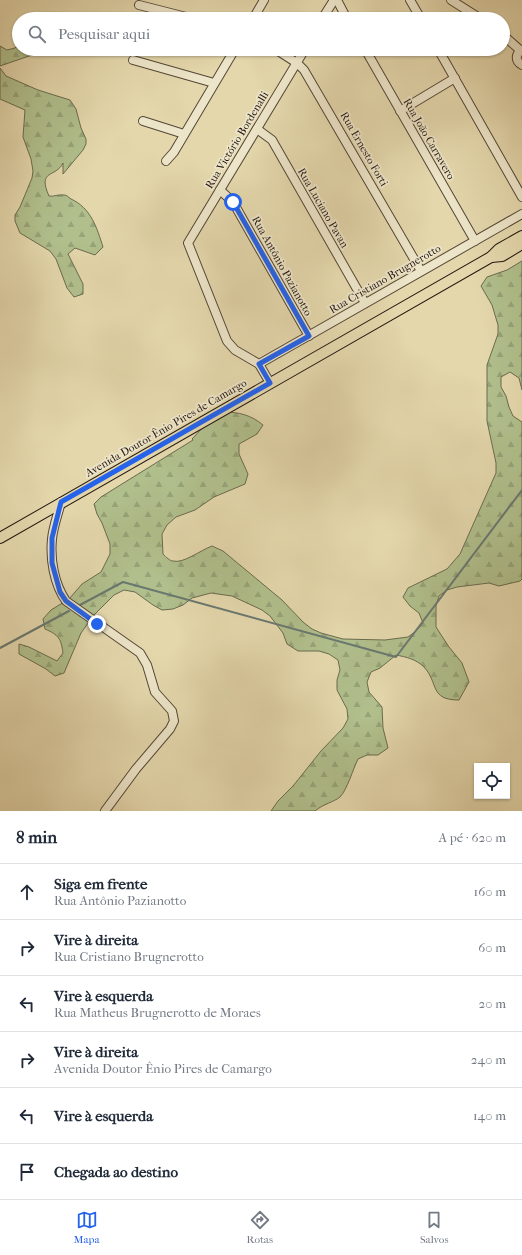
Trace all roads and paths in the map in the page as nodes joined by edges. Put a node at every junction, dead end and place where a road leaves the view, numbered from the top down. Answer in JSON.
{"nodes":[{"id":1,"x":264,"y":0,"type":"edge"},
{"id":2,"x":335,"y":0,"type":"edge"},
{"id":3,"x":451,"y":0,"type":"edge"},
{"id":4,"x":413,"y":2,"type":"edge"},
{"id":5,"x":139,"y":5,"type":"dead end"},
{"id":6,"x":166,"y":12,"type":"edge"},
{"id":7,"x":257,"y":12,"type":"edge"},
{"id":8,"x":327,"y":12,"type":"edge"},
{"id":9,"x":343,"y":12,"type":"edge"},
{"id":10,"x":418,"y":12,"type":"edge"},
{"id":11,"x":470,"y":12,"type":"edge"},
{"id":12,"x":510,"y":41,"type":"edge"},
{"id":13,"x":521,"y":50,"type":"edge"},
{"id":14,"x":231,"y":56,"type":"edge"},
{"id":15,"x":286,"y":56,"type":"edge"},
{"id":16,"x":301,"y":56,"type":"edge"},
{"id":17,"x":369,"y":56,"type":"edge"},
{"id":18,"x":442,"y":56,"type":"edge"},
{"id":19,"x":133,"y":60,"type":"dead end"},
{"id":20,"x":297,"y":63,"type":"junction"},
{"id":21,"x":522,"y":65,"type":"edge"},
{"id":22,"x":455,"y":78,"type":"junction"},
{"id":23,"x":214,"y":83,"type":"junction"},
{"id":24,"x":400,"y":111,"type":"junction"},
{"id":25,"x":143,"y":121,"type":"dead end"},
{"id":26,"x":257,"y":129,"type":"junction"},
{"id":27,"x":184,"y":134,"type":"junction"},
{"id":28,"x":166,"y":161,"type":"dead end"},
{"id":29,"x":220,"y":190,"type":"junction"},
{"id":30,"x":522,"y":197,"type":"edge"},
{"id":31,"x":522,"y":214,"type":"edge"},
{"id":32,"x":522,"y":236,"type":"edge"},
{"id":33,"x":475,"y":241,"type":"junction"},
{"id":34,"x":522,"y":244,"type":"edge"},
{"id":35,"x":491,"y":257,"type":"junction"},
{"id":36,"x":421,"y":271,"type":"junction"},
{"id":37,"x":365,"y":303,"type":"junction"},
{"id":38,"x":309,"y":336,"type":"junction"},
{"id":39,"x":259,"y":364,"type":"junction"},
{"id":40,"x":270,"y":383,"type":"junction"},
{"id":41,"x":61,"y":502,"type":"junction"},
{"id":42,"x":0,"y":538,"type":"edge"},
{"id":43,"x":105,"y":811,"type":"edge"}],
"edges":[{"from":1,"to":7,"type":"street"},
{"from":2,"to":8,"type":"street"},
{"from":2,"to":9,"type":"street"},
{"from":3,"to":11,"type":"street"},
{"from":4,"to":10,"type":"street"},
{"from":5,"to":6,"type":"street"},
{"from":12,"to":13,"type":"street"},
{"from":13,"to":21,"type":"street"},
{"from":14,"to":23,"type":"street"},
{"from":15,"to":20,"type":"street","name":"Rua Ernesto Forti"},
{"from":16,"to":20,"type":"street","name":"Rua Victório Bordenalli"},
{"from":17,"to":24,"type":"street","name":"Rua João Carravero"},
{"from":18,"to":22,"type":"street"},
{"from":19,"to":23,"type":"street"},
{"from":20,"to":26,"type":"street","name":"Rua Victório Bordenalli"},
{"from":20,"to":36,"type":"street","name":"Rua Ernesto Forti"},
{"from":22,"to":24,"type":"street"},
{"from":22,"to":30,"type":"street"},
{"from":23,"to":27,"type":"street"},
{"from":24,"to":33,"type":"street","name":"Rua João Carravero"},
{"from":25,"to":27,"type":"street"},
{"from":26,"to":29,"type":"street","name":"Rua Victório Bordenalli"},
{"from":26,"to":37,"type":"street","name":"Rua Luciano Pavan"},
{"from":27,"to":28,"type":"street"},
{"from":29,"to":38,"type":"street","name":"Rua Antônio Pazianotto"},
{"from":29,"to":39,"type":"street","name":"Rua Victório Bordenalli"},
{"from":31,"to":33,"type":"street","name":"Rua Cristiano Brugnerotto"},
{"from":32,"to":35,"type":"main road","name":"Avenida Doutor Ênio Pires de Camargo"},
{"from":33,"to":36,"type":"street","name":"Rua Cristiano Brugnerotto"},
{"from":34,"to":35,"type":"main road","name":"Avenida Doutor Ênio Pires de Camargo"},
{"from":35,"to":40,"type":"main road","name":"Avenida Doutor Ênio Pires de Camargo"},
{"from":36,"to":37,"type":"street","name":"Rua Cristiano Brugnerotto"},
{"from":37,"to":38,"type":"street","name":"Rua Cristiano Brugnerotto"},
{"from":38,"to":39,"type":"street","name":"Rua Cristiano Brugnerotto"},
{"from":39,"to":40,"type":"street"},
{"from":40,"to":41,"type":"main road","name":"Avenida Doutor Ênio Pires de Camargo"},
{"from":41,"to":42,"type":"main road","name":"Avenida Doutor Ênio Pires de Camargo"},
{"from":41,"to":43,"type":"street"}]}
